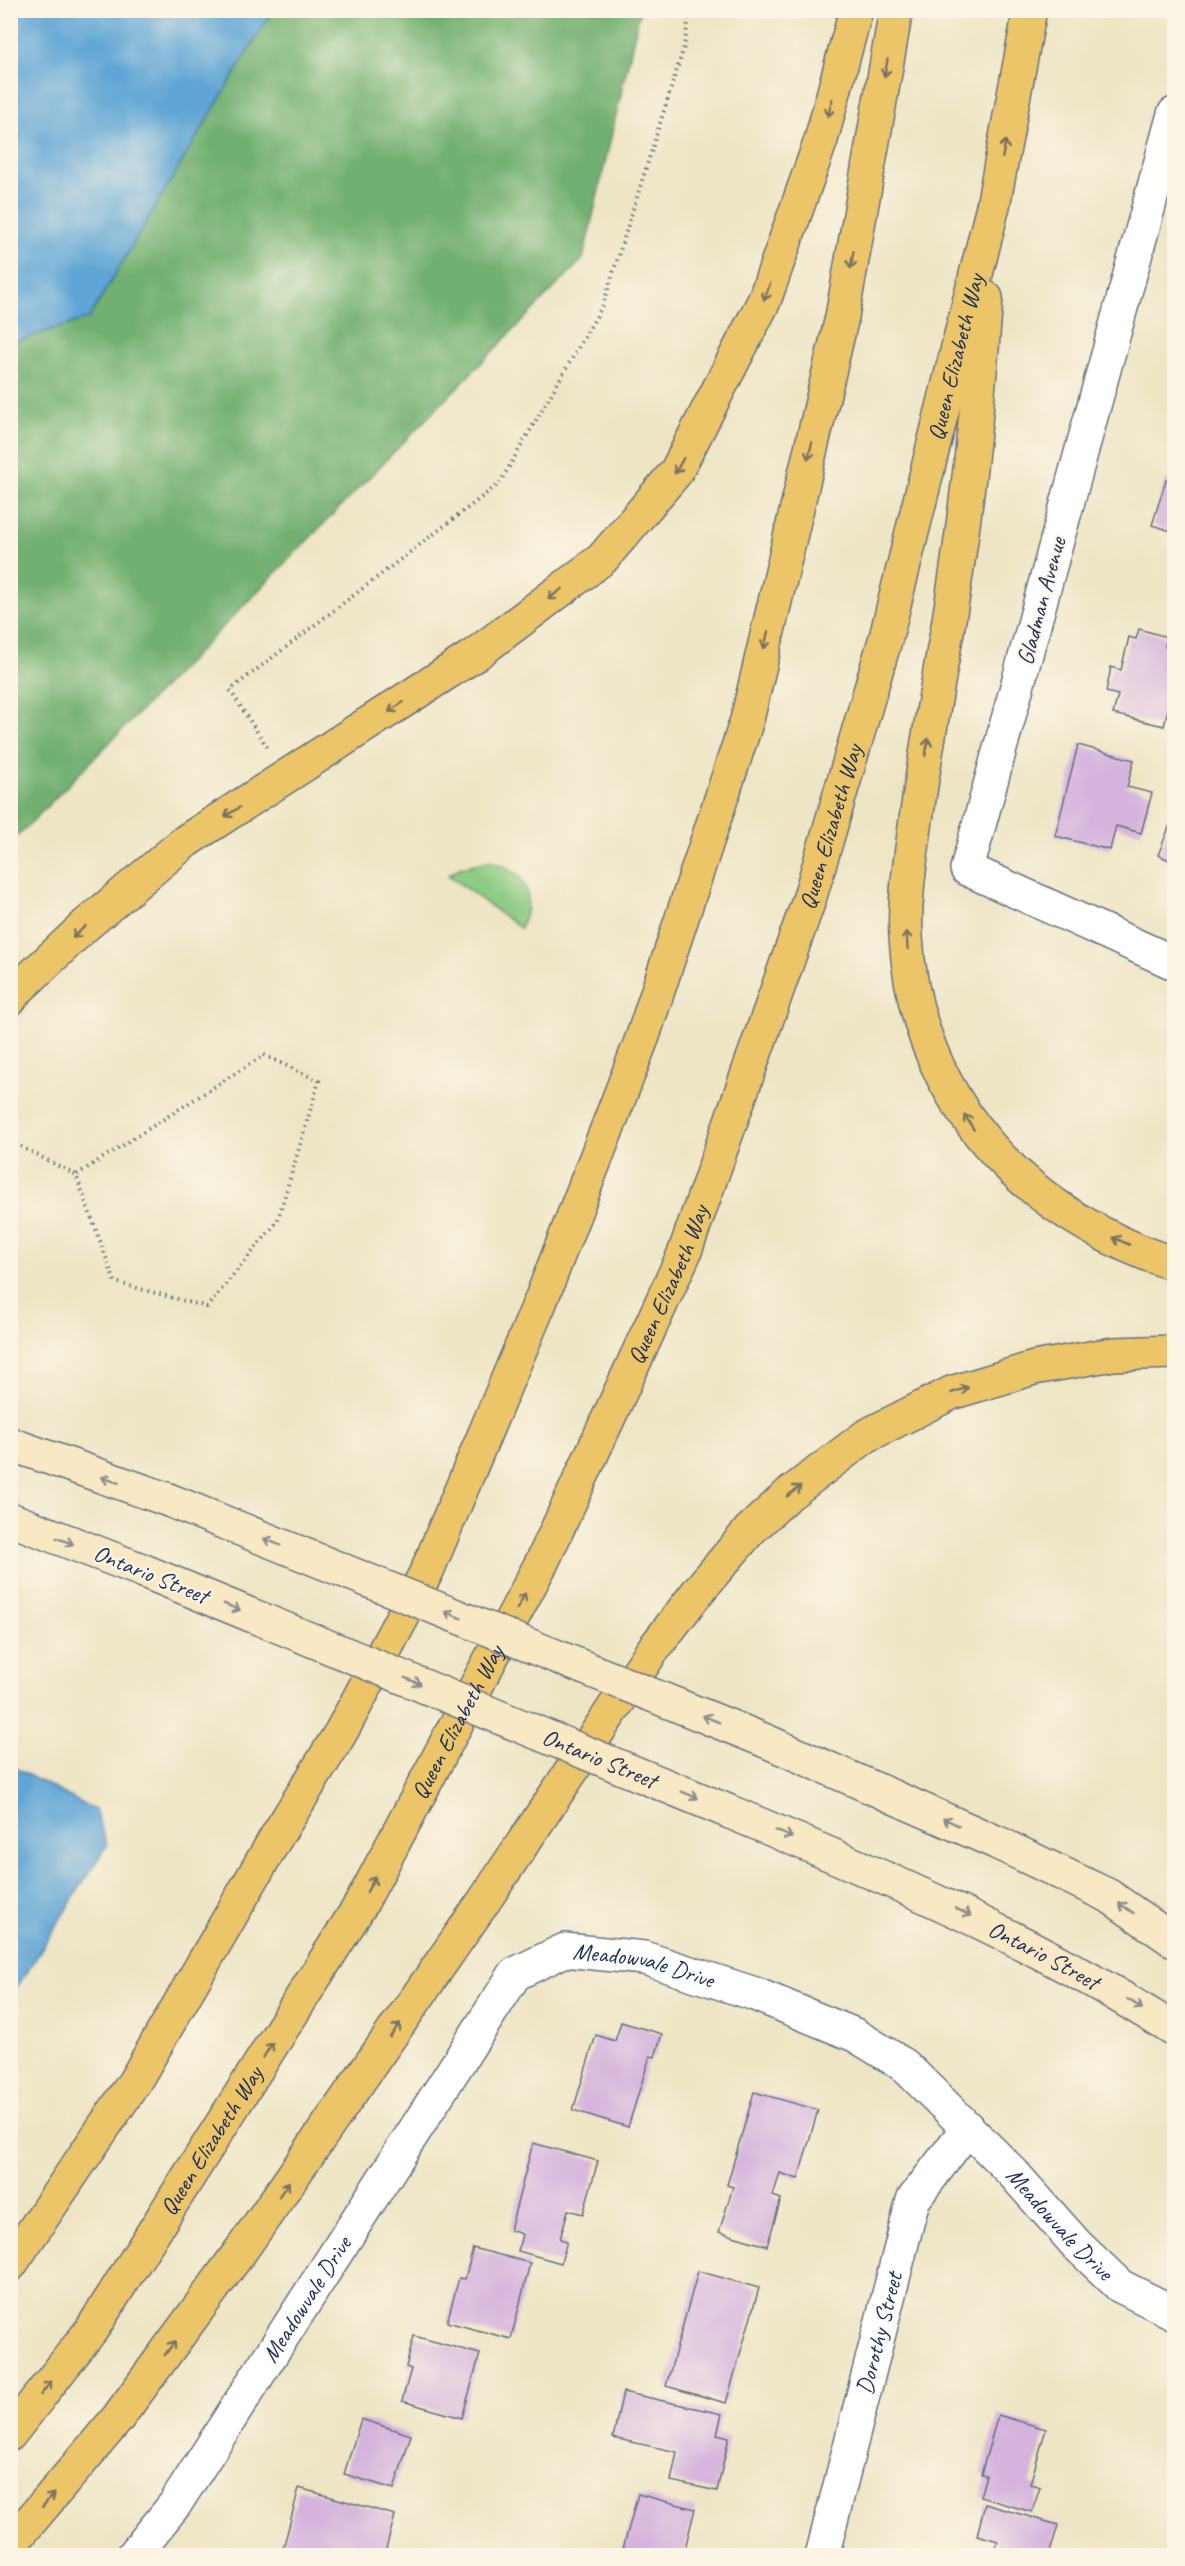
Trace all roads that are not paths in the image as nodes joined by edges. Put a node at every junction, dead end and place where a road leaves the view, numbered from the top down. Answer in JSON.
{"nodes":[{"id":1,"x":856,"y":10,"type":"edge"},
{"id":2,"x":896,"y":10,"type":"edge"},
{"id":3,"x":1030,"y":10,"type":"edge"},
{"id":4,"x":1174,"y":114,"type":"edge"},
{"id":5,"x":993,"y":206,"type":"junction"},
{"id":6,"x":1174,"y":963,"type":"edge"},
{"id":7,"x":10,"y":999,"type":"edge"},
{"id":8,"x":1174,"y":1264,"type":"edge"},
{"id":9,"x":1174,"y":1352,"type":"edge"},
{"id":10,"x":1113,"y":1354,"type":"junction"},
{"id":11,"x":1174,"y":1361,"type":"edge"},
{"id":12,"x":10,"y":1444,"type":"edge"},
{"id":13,"x":10,"y":1520,"type":"edge"},
{"id":14,"x":1174,"y":1941,"type":"edge"},
{"id":15,"x":1174,"y":2030,"type":"edge"},
{"id":16,"x":967,"y":2128,"type":"junction"},
{"id":17,"x":10,"y":2265,"type":"edge"},
{"id":18,"x":1174,"y":2313,"type":"edge"},
{"id":19,"x":10,"y":2434,"type":"edge"},
{"id":20,"x":10,"y":2545,"type":"edge"},
{"id":21,"x":133,"y":2556,"type":"edge"},
{"id":22,"x":822,"y":2556,"type":"edge"}],
"edges":[{"from":1,"to":7,"type":"highway","one_way":true},
{"from":2,"to":17,"type":"highway","one_way":true},
{"from":5,"to":3,"type":"highway","name":"Queen Elizabeth Way","one_way":true},
{"from":4,"to":6,"type":"street","name":"Gladman Avenue"},
{"from":8,"to":5,"type":"highway","one_way":true},
{"from":19,"to":5,"type":"highway","name":"Queen Elizabeth Way","one_way":true},
{"from":9,"to":10,"type":"highway"},
{"from":10,"to":11,"type":"highway"},
{"from":20,"to":10,"type":"highway","one_way":true},
{"from":14,"to":12,"type":"main road","one_way":true,"bridge":true},
{"from":13,"to":15,"type":"main road","name":"Ontario Street","one_way":true,"bridge":true},
{"from":16,"to":18,"type":"street","name":"Meadowvale Drive"},
{"from":16,"to":21,"type":"street","name":"Meadowvale Drive"},
{"from":16,"to":22,"type":"street","name":"Dorothy Street"}]}
